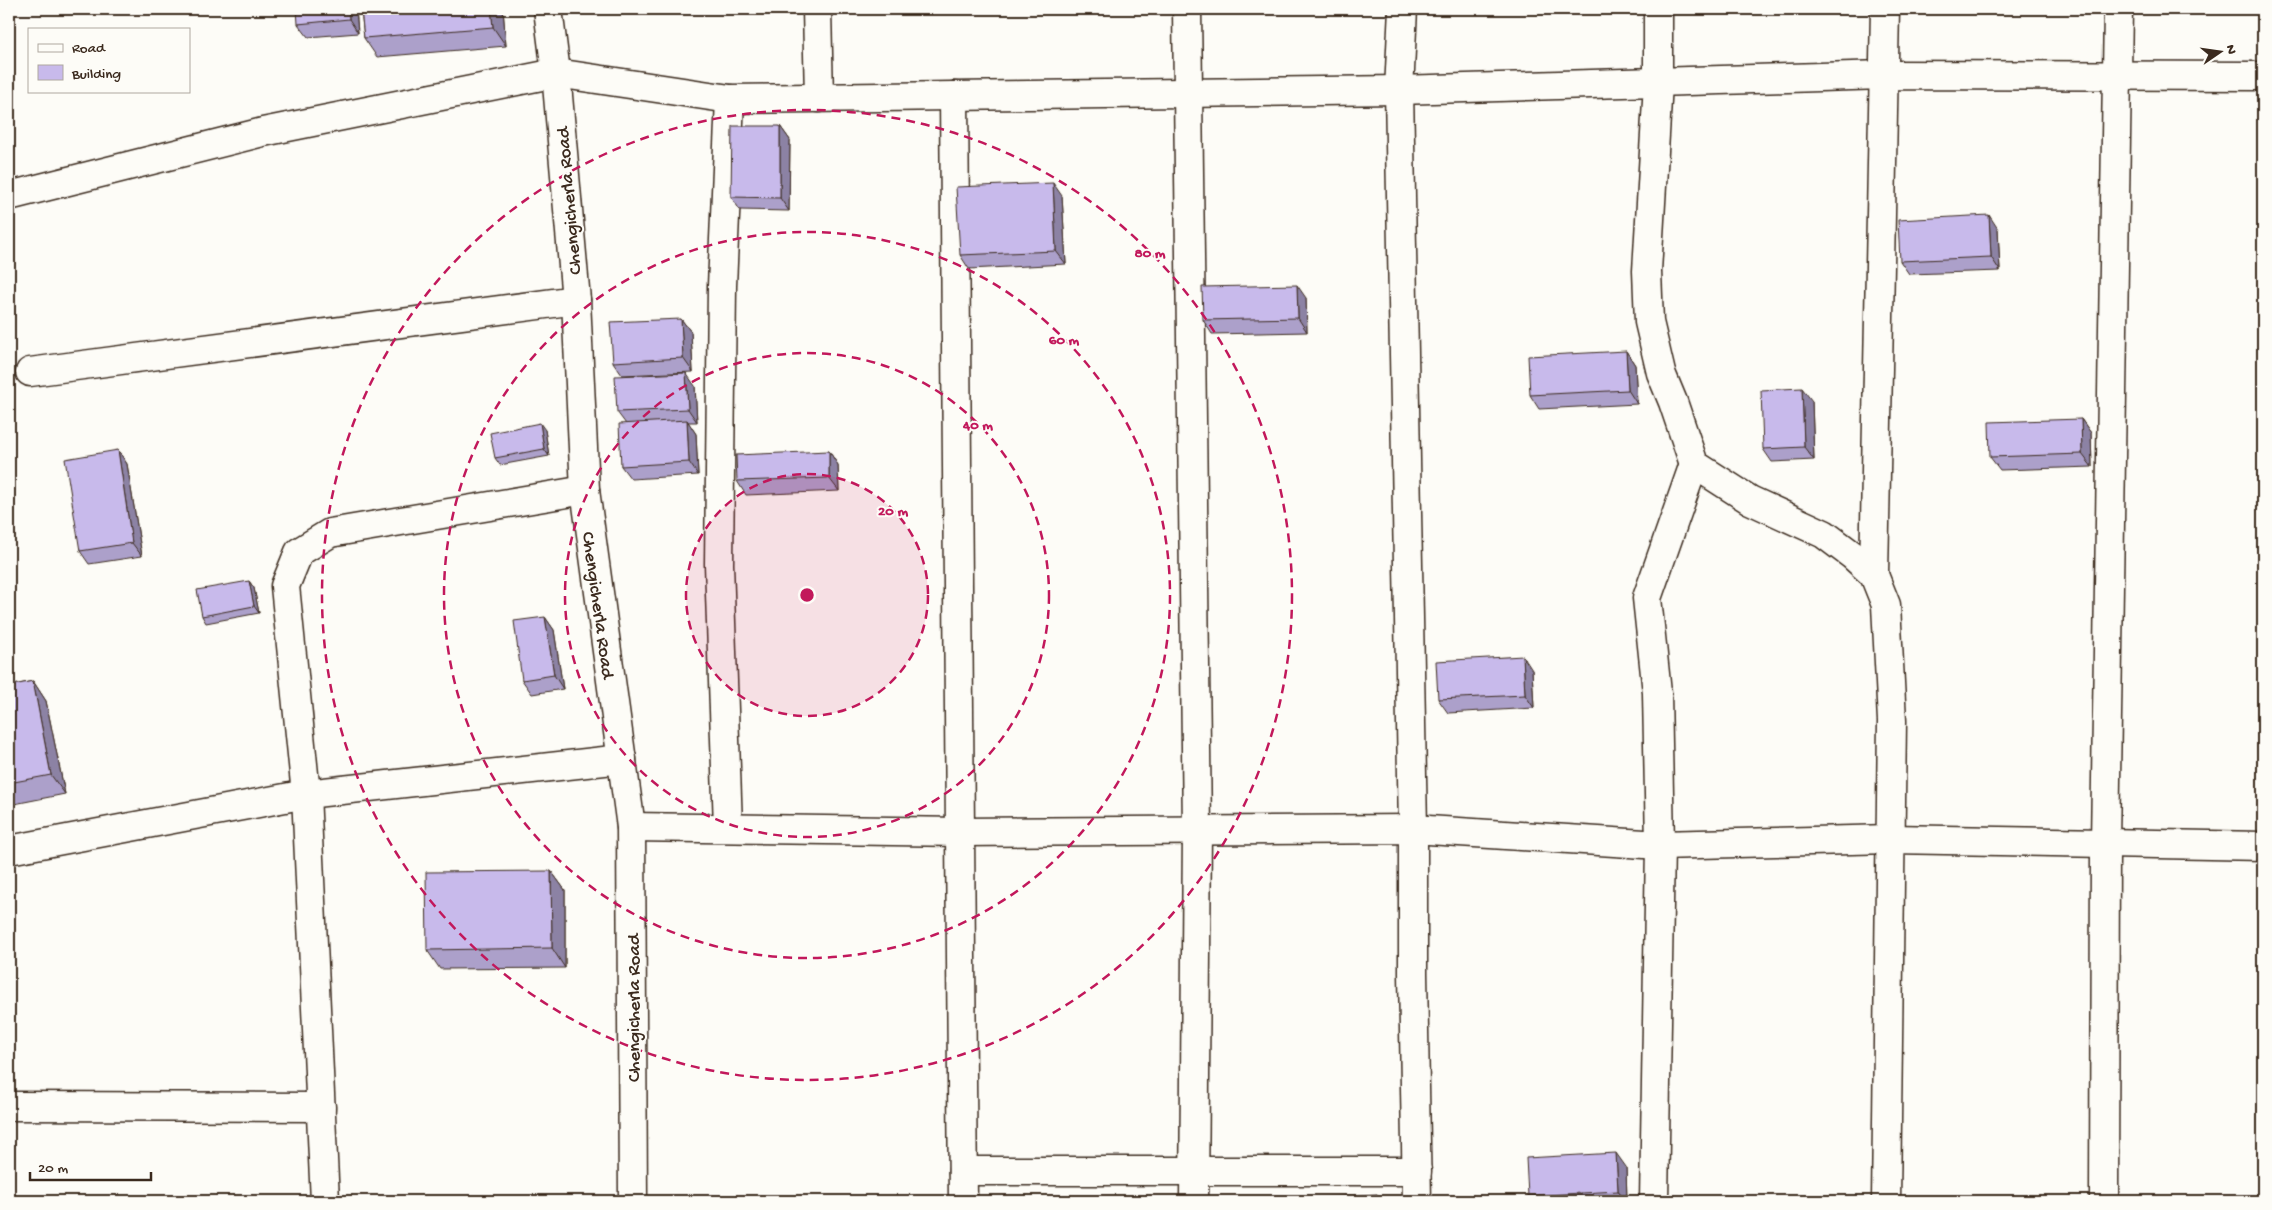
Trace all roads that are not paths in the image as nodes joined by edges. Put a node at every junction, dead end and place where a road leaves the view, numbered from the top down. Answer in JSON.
{"nodes":[{"id":1,"x":548,"y":9,"type":"edge"},
{"id":2,"x":817,"y":9,"type":"edge"},
{"id":3,"x":1187,"y":9,"type":"edge"},
{"id":4,"x":1403,"y":9,"type":"edge"},
{"id":5,"x":1658,"y":9,"type":"edge"},
{"id":6,"x":1885,"y":9,"type":"edge"},
{"id":7,"x":2118,"y":9,"type":"edge"},
{"id":8,"x":556,"y":74,"type":"junction"},
{"id":9,"x":1884,"y":75,"type":"junction"},
{"id":10,"x":2118,"y":76,"type":"junction"},
{"id":11,"x":2263,"y":76,"type":"edge"},
{"id":12,"x":1658,"y":83,"type":"junction"},
{"id":13,"x":1398,"y":90,"type":"junction"},
{"id":14,"x":1188,"y":93,"type":"junction"},
{"id":15,"x":954,"y":96,"type":"junction"},
{"id":16,"x":820,"y":98,"type":"junction"},
{"id":17,"x":730,"y":99,"type":"junction"},
{"id":18,"x":9,"y":196,"type":"edge"},
{"id":19,"x":576,"y":300,"type":"junction"},
{"id":20,"x":30,"y":372,"type":"dead end"},
{"id":21,"x":1694,"y":464,"type":"junction"},
{"id":22,"x":585,"y":490,"type":"junction"},
{"id":23,"x":1874,"y":575,"type":"junction"},
{"id":24,"x":622,"y":759,"type":"junction"},
{"id":25,"x":306,"y":794,"type":"junction"},
{"id":26,"x":631,"y":827,"type":"junction"},
{"id":27,"x":728,"y":827,"type":"junction"},
{"id":28,"x":1414,"y":829,"type":"junction"},
{"id":29,"x":1197,"y":830,"type":"junction"},
{"id":30,"x":961,"y":832,"type":"junction"},
{"id":31,"x":1891,"y":840,"type":"junction"},
{"id":32,"x":2105,"y":843,"type":"junction"},
{"id":33,"x":1660,"y":844,"type":"junction"},
{"id":34,"x":2263,"y":846,"type":"edge"},
{"id":35,"x":9,"y":850,"type":"edge"},
{"id":36,"x":9,"y":1106,"type":"edge"},
{"id":37,"x":321,"y":1107,"type":"junction"},
{"id":38,"x":963,"y":1171,"type":"junction"},
{"id":39,"x":1195,"y":1171,"type":"junction"},
{"id":40,"x":1417,"y":1171,"type":"junction"},
{"id":41,"x":325,"y":1201,"type":"edge"},
{"id":42,"x":633,"y":1201,"type":"edge"},
{"id":43,"x":964,"y":1201,"type":"edge"},
{"id":44,"x":1194,"y":1201,"type":"edge"},
{"id":45,"x":1418,"y":1201,"type":"edge"},
{"id":46,"x":1654,"y":1201,"type":"edge"},
{"id":47,"x":1886,"y":1201,"type":"edge"},
{"id":48,"x":2104,"y":1201,"type":"edge"}],
"edges":[{"from":1,"to":8,"type":"street","name":"Chengicherla Road"},
{"from":2,"to":16,"type":"street"},
{"from":3,"to":14,"type":"street"},
{"from":4,"to":13,"type":"street"},
{"from":5,"to":12,"type":"street"},
{"from":6,"to":9,"type":"street"},
{"from":7,"to":10,"type":"street"},
{"from":8,"to":17,"type":"street"},
{"from":8,"to":18,"type":"street"},
{"from":8,"to":19,"type":"street","name":"Chengicherla Road"},
{"from":9,"to":10,"type":"street"},
{"from":9,"to":12,"type":"street"},
{"from":9,"to":23,"type":"street"},
{"from":10,"to":11,"type":"street"},
{"from":10,"to":32,"type":"street"},
{"from":12,"to":13,"type":"street"},
{"from":12,"to":21,"type":"street"},
{"from":13,"to":14,"type":"street"},
{"from":13,"to":28,"type":"street"},
{"from":14,"to":15,"type":"street"},
{"from":14,"to":29,"type":"street"},
{"from":15,"to":16,"type":"street"},
{"from":15,"to":30,"type":"street"},
{"from":16,"to":17,"type":"street"},
{"from":17,"to":27,"type":"street"},
{"from":19,"to":20,"type":"street"},
{"from":19,"to":22,"type":"street","name":"Chengicherla Road"},
{"from":21,"to":23,"type":"street"},
{"from":21,"to":33,"type":"street"},
{"from":22,"to":24,"type":"street","name":"Chengicherla Road"},
{"from":22,"to":25,"type":"street"},
{"from":23,"to":31,"type":"street"},
{"from":24,"to":25,"type":"street"},
{"from":24,"to":26,"type":"street","name":"Chengicherla Road"},
{"from":25,"to":35,"type":"street"},
{"from":25,"to":37,"type":"street"},
{"from":26,"to":27,"type":"street"},
{"from":26,"to":42,"type":"street","name":"Chengicherla Road"},
{"from":27,"to":30,"type":"street"},
{"from":28,"to":29,"type":"street"},
{"from":28,"to":33,"type":"street"},
{"from":28,"to":40,"type":"street"},
{"from":29,"to":30,"type":"street"},
{"from":29,"to":39,"type":"street"},
{"from":30,"to":38,"type":"street"},
{"from":31,"to":32,"type":"street"},
{"from":31,"to":33,"type":"street"},
{"from":31,"to":47,"type":"street"},
{"from":32,"to":34,"type":"street"},
{"from":32,"to":48,"type":"street"},
{"from":33,"to":46,"type":"street"},
{"from":36,"to":37,"type":"street"},
{"from":37,"to":41,"type":"street"},
{"from":38,"to":39,"type":"street"},
{"from":38,"to":43,"type":"street"},
{"from":39,"to":40,"type":"street"},
{"from":39,"to":44,"type":"street"},
{"from":40,"to":45,"type":"street"}]}
